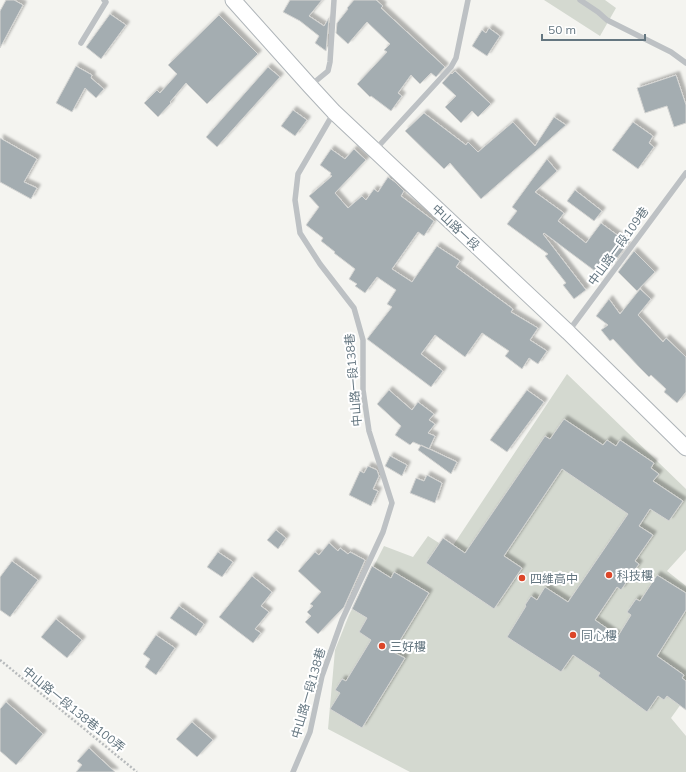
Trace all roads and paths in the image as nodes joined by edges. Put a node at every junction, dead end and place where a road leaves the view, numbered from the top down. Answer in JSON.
{"nodes":[{"id":1,"x":104,"y":0,"type":"edge"},
{"id":2,"x":233,"y":0,"type":"edge"},
{"id":3,"x":334,"y":0,"type":"edge"},
{"id":4,"x":468,"y":0,"type":"edge"},
{"id":5,"x":580,"y":0,"type":"edge"},
{"id":6,"x":81,"y":43,"type":"dead end"},
{"id":7,"x":686,"y":63,"type":"edge"},
{"id":8,"x":310,"y":86,"type":"junction"},
{"id":9,"x":334,"y":112,"type":"junction"},
{"id":10,"x":375,"y":150,"type":"junction"},
{"id":11,"x":686,"y":173,"type":"edge"},
{"id":12,"x":568,"y":332,"type":"junction"},
{"id":13,"x":686,"y":448,"type":"edge"},
{"id":14,"x":0,"y":660,"type":"edge"},
{"id":15,"x":137,"y":772,"type":"edge"},
{"id":16,"x":293,"y":772,"type":"edge"}],
"edges":[{"from":1,"to":6,"type":"lane"},
{"from":2,"to":8,"type":"street","name":"中山路一段"},
{"from":3,"to":8,"type":"lane"},
{"from":4,"to":10,"type":"lane"},
{"from":5,"to":7,"type":"lane"},
{"from":8,"to":9,"type":"street","name":"中山路一段"},
{"from":9,"to":10,"type":"street","name":"中山路一段"},
{"from":9,"to":16,"type":"lane","name":"中山路一段138巷"},
{"from":10,"to":12,"type":"street","name":"中山路一段"},
{"from":11,"to":12,"type":"lane","name":"中山路一段109巷"},
{"from":12,"to":13,"type":"street","name":"中山路一段"},
{"from":14,"to":15,"type":"path","name":"中山路一段138巷100弄"}]}
